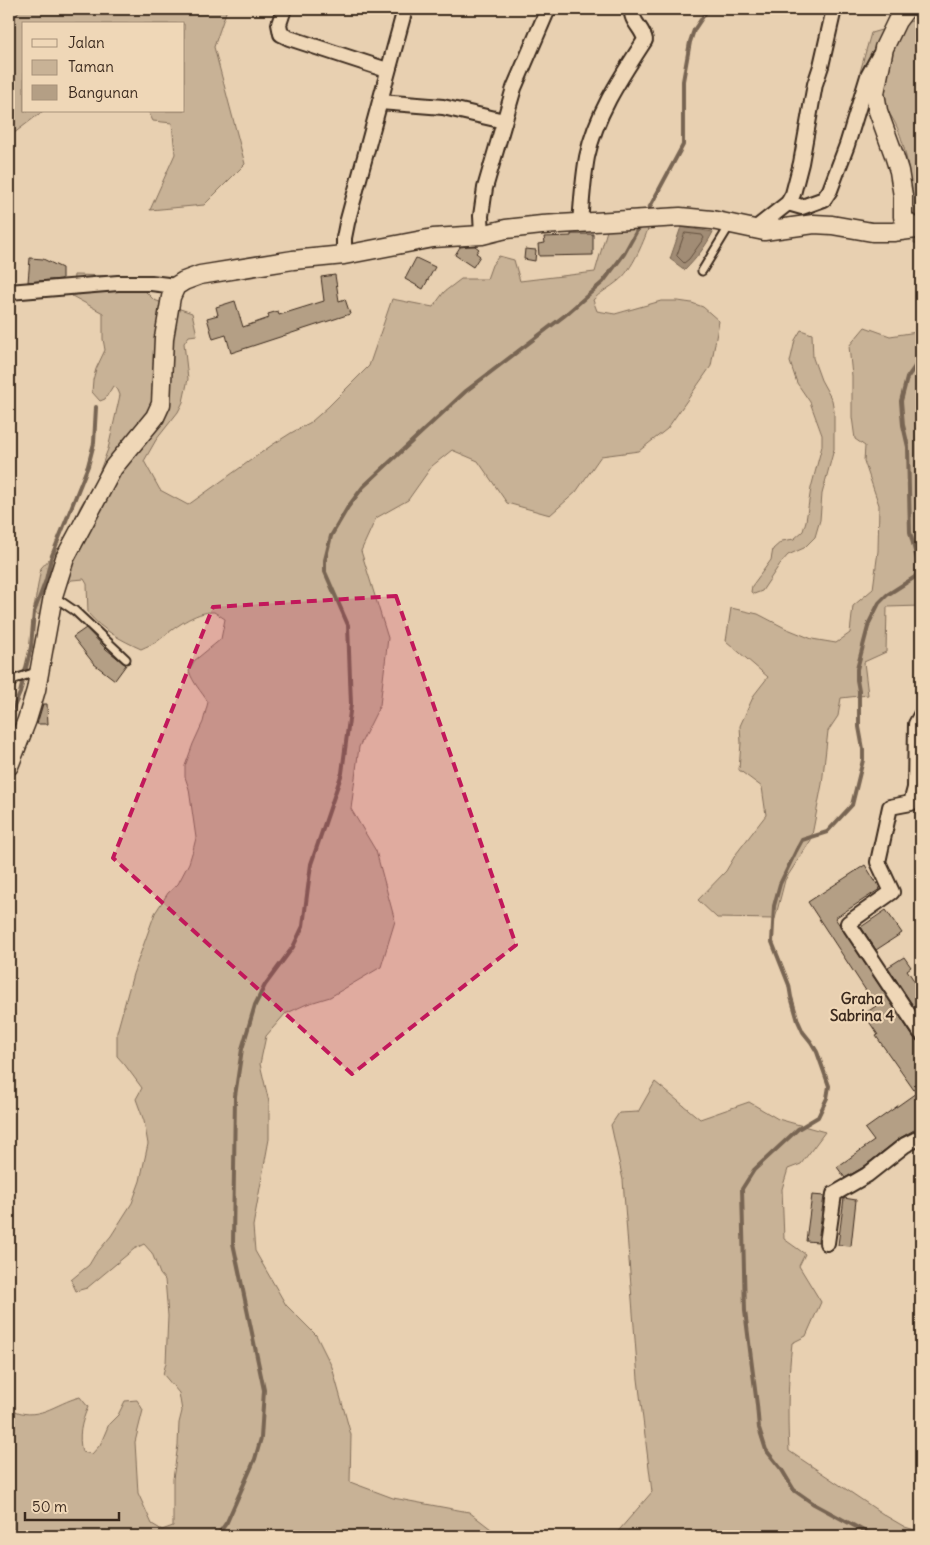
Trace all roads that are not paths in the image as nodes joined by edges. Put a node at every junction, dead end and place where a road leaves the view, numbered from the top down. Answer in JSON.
{"nodes":[{"id":1,"x":284,"y":9,"type":"edge"},
{"id":2,"x":405,"y":9,"type":"edge"},
{"id":3,"x":548,"y":9,"type":"edge"},
{"id":4,"x":632,"y":9,"type":"edge"},
{"id":5,"x":834,"y":9,"type":"edge"},
{"id":6,"x":906,"y":9,"type":"edge"},
{"id":7,"x":884,"y":48,"type":"junction"},
{"id":8,"x":387,"y":70,"type":"junction"},
{"id":9,"x":380,"y":102,"type":"junction"},
{"id":10,"x":504,"y":121,"type":"junction"},
{"id":11,"x":788,"y":203,"type":"junction"},
{"id":12,"x":580,"y":222,"type":"junction"},
{"id":13,"x":730,"y":225,"type":"junction"},
{"id":14,"x":919,"y":229,"type":"edge"},
{"id":15,"x":755,"y":230,"type":"junction"},
{"id":16,"x":482,"y":235,"type":"junction"},
{"id":17,"x":344,"y":255,"type":"junction"},
{"id":18,"x":702,"y":272,"type":"dead end"},
{"id":19,"x":176,"y":286,"type":"junction"},
{"id":20,"x":9,"y":292,"type":"edge"},
{"id":21,"x":53,"y":596,"type":"junction"},
{"id":22,"x":126,"y":659,"type":"dead end"},
{"id":23,"x":35,"y":672,"type":"junction"},
{"id":24,"x":9,"y":686,"type":"edge"},
{"id":25,"x":921,"y":715,"type":"edge"},
{"id":26,"x":9,"y":766,"type":"edge"},
{"id":27,"x":921,"y":1033,"type":"edge"},
{"id":28,"x":921,"y":1137,"type":"edge"},
{"id":29,"x":827,"y":1243,"type":"dead end"}],
"edges":[{"from":1,"to":8,"type":"street"},
{"from":2,"to":8,"type":"street"},
{"from":3,"to":10,"type":"street"},
{"from":4,"to":12,"type":"street"},
{"from":5,"to":11,"type":"street"},
{"from":6,"to":7,"type":"street"},
{"from":7,"to":11,"type":"street"},
{"from":7,"to":14,"type":"street"},
{"from":8,"to":9,"type":"street"},
{"from":9,"to":10,"type":"street"},
{"from":9,"to":17,"type":"street"},
{"from":10,"to":16,"type":"street"},
{"from":11,"to":15,"type":"street"},
{"from":12,"to":13,"type":"street"},
{"from":12,"to":16,"type":"street"},
{"from":13,"to":15,"type":"street"},
{"from":13,"to":18,"type":"lane"},
{"from":14,"to":15,"type":"street"},
{"from":16,"to":17,"type":"street"},
{"from":17,"to":19,"type":"street"},
{"from":19,"to":20,"type":"street"},
{"from":19,"to":21,"type":"street"},
{"from":21,"to":22,"type":"lane"},
{"from":21,"to":23,"type":"street"},
{"from":23,"to":24,"type":"lane"},
{"from":23,"to":26,"type":"street"},
{"from":25,"to":27,"type":"street"},
{"from":28,"to":29,"type":"street"}]}
